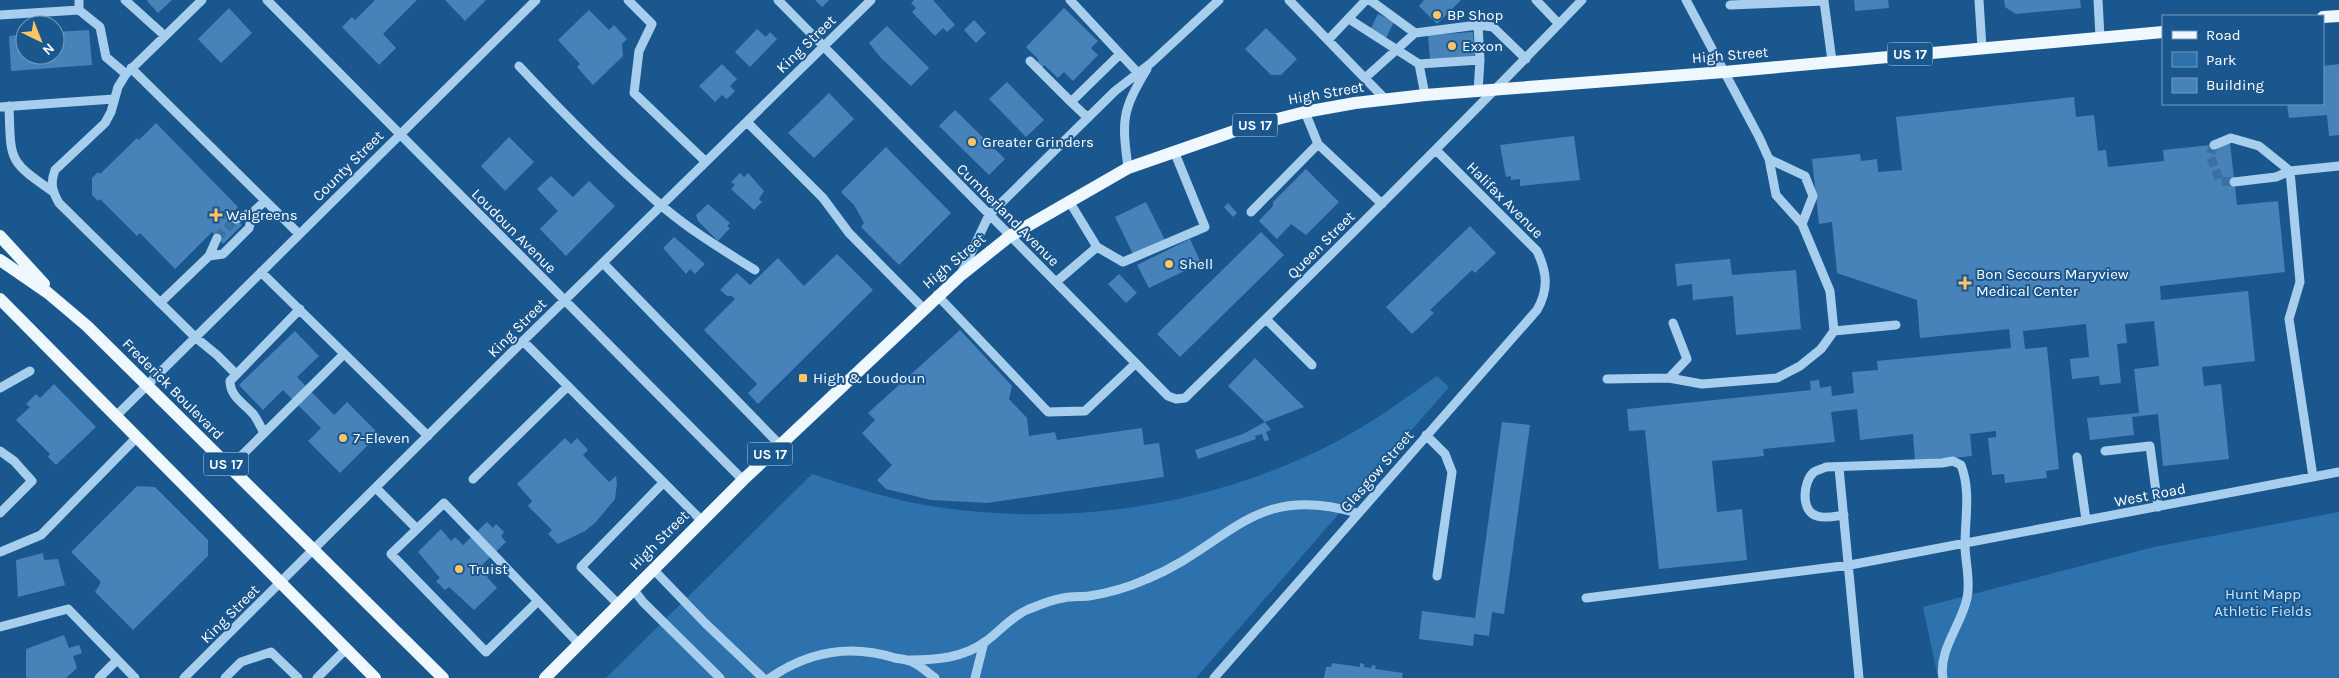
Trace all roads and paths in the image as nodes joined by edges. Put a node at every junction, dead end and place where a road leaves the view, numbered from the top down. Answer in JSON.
{"nodes":[{"id":1,"x":79,"y":0,"type":"edge"},
{"id":2,"x":125,"y":0,"type":"edge"},
{"id":3,"x":202,"y":0,"type":"edge"},
{"id":4,"x":267,"y":0,"type":"edge"},
{"id":5,"x":536,"y":0,"type":"edge"},
{"id":6,"x":628,"y":0,"type":"edge"},
{"id":7,"x":778,"y":0,"type":"edge"},
{"id":8,"x":871,"y":0,"type":"edge"},
{"id":9,"x":1070,"y":0,"type":"edge"},
{"id":10,"x":1219,"y":0,"type":"edge"},
{"id":11,"x":1289,"y":0,"type":"edge"},
{"id":12,"x":1366,"y":0,"type":"edge"},
{"id":13,"x":1370,"y":0,"type":"edge"},
{"id":14,"x":1536,"y":0,"type":"edge"},
{"id":15,"x":1582,"y":0,"type":"edge"},
{"id":16,"x":1686,"y":0,"type":"edge"},
{"id":17,"x":1979,"y":0,"type":"edge"},
{"id":18,"x":2098,"y":0,"type":"edge"},
{"id":19,"x":1730,"y":5,"type":"dead end"},
{"id":20,"x":79,"y":10,"type":"junction"},
{"id":21,"x":0,"y":15,"type":"edge"},
{"id":22,"x":2339,"y":16,"type":"edge"},
{"id":23,"x":2324,"y":17,"type":"edge"},
{"id":24,"x":1349,"y":20,"type":"junction"},
{"id":25,"x":1559,"y":24,"type":"junction"},
{"id":26,"x":1478,"y":25,"type":"junction"},
{"id":27,"x":2162,"y":32,"type":"edge"},
{"id":28,"x":1415,"y":33,"type":"junction"},
{"id":29,"x":165,"y":36,"type":"junction"},
{"id":30,"x":2100,"y":37,"type":"junction"},
{"id":31,"x":1328,"y":40,"type":"junction"},
{"id":32,"x":824,"y":46,"type":"junction"},
{"id":33,"x":1982,"y":48,"type":"junction"},
{"id":34,"x":1397,"y":50,"type":"junction"},
{"id":35,"x":1120,"y":54,"type":"junction"},
{"id":36,"x":1526,"y":59,"type":"junction"},
{"id":37,"x":1480,"y":60,"type":"junction"},
{"id":38,"x":1030,"y":61,"type":"dead end"},
{"id":39,"x":1832,"y":61,"type":"junction"},
{"id":40,"x":1151,"y":63,"type":"junction"},
{"id":41,"x":1419,"y":64,"type":"junction"},
{"id":42,"x":519,"y":66,"type":"dead end"},
{"id":43,"x":128,"y":71,"type":"junction"},
{"id":44,"x":1724,"y":72,"type":"junction"},
{"id":45,"x":1138,"y":73,"type":"junction"},
{"id":46,"x":1365,"y":78,"type":"junction"},
{"id":47,"x":1495,"y":91,"type":"junction"},
{"id":48,"x":1478,"y":92,"type":"junction"},
{"id":49,"x":1425,"y":95,"type":"junction"},
{"id":50,"x":114,"y":100,"type":"junction"},
{"id":51,"x":1386,"y":100,"type":"junction"},
{"id":52,"x":1071,"y":102,"type":"junction"},
{"id":53,"x":4,"y":106,"type":"edge"},
{"id":54,"x":1305,"y":112,"type":"junction"},
{"id":55,"x":1088,"y":118,"type":"junction"},
{"id":56,"x":747,"y":122,"type":"junction"},
{"id":57,"x":399,"y":135,"type":"junction"},
{"id":58,"x":1318,"y":144,"type":"junction"},
{"id":59,"x":2214,"y":145,"type":"dead end"},
{"id":60,"x":1436,"y":150,"type":"junction"},
{"id":61,"x":1174,"y":152,"type":"junction"},
{"id":62,"x":1769,"y":159,"type":"junction"},
{"id":63,"x":706,"y":162,"type":"junction"},
{"id":64,"x":2339,"y":166,"type":"edge"},
{"id":65,"x":1128,"y":168,"type":"junction"},
{"id":66,"x":2290,"y":171,"type":"junction"},
{"id":67,"x":2234,"y":182,"type":"tunnel mouth"},
{"id":68,"x":52,"y":191,"type":"junction"},
{"id":69,"x":1069,"y":200,"type":"junction"},
{"id":70,"x":265,"y":201,"type":"junction"},
{"id":71,"x":1382,"y":204,"type":"junction"},
{"id":72,"x":662,"y":205,"type":"junction"},
{"id":73,"x":253,"y":212,"type":"junction"},
{"id":74,"x":1251,"y":212,"type":"dead end"},
{"id":75,"x":989,"y":215,"type":"junction"},
{"id":76,"x":236,"y":219,"type":"tunnel mouth"},
{"id":77,"x":1802,"y":224,"type":"junction"},
{"id":78,"x":299,"y":234,"type":"junction"},
{"id":79,"x":0,"y":236,"type":"edge"},
{"id":80,"x":1010,"y":236,"type":"junction"},
{"id":81,"x":217,"y":238,"type":"tunnel mouth"},
{"id":82,"x":1097,"y":247,"type":"junction"},
{"id":83,"x":209,"y":256,"type":"junction"},
{"id":84,"x":0,"y":260,"type":"edge"},
{"id":85,"x":603,"y":263,"type":"junction"},
{"id":86,"x":755,"y":270,"type":"dead end"},
{"id":87,"x":261,"y":272,"type":"junction"},
{"id":88,"x":961,"y":274,"type":"junction"},
{"id":89,"x":1545,"y":275,"type":"joint"},
{"id":90,"x":1056,"y":282,"type":"junction"},
{"id":91,"x":937,"y":295,"type":"junction"},
{"id":92,"x":0,"y":299,"type":"edge"},
{"id":93,"x":565,"y":300,"type":"junction"},
{"id":94,"x":160,"y":303,"type":"junction"},
{"id":95,"x":64,"y":307,"type":"junction"},
{"id":96,"x":923,"y":308,"type":"junction"},
{"id":97,"x":300,"y":309,"type":"junction"},
{"id":98,"x":1266,"y":319,"type":"junction"},
{"id":99,"x":1673,"y":323,"type":"dead end"},
{"id":100,"x":1896,"y":325,"type":"dead end"},
{"id":101,"x":1834,"y":331,"type":"junction"},
{"id":102,"x":195,"y":337,"type":"junction"},
{"id":103,"x":523,"y":341,"type":"junction"},
{"id":104,"x":344,"y":354,"type":"junction"},
{"id":105,"x":1225,"y":359,"type":"joint"},
{"id":106,"x":1136,"y":364,"type":"junction"},
{"id":107,"x":1312,"y":365,"type":"dead end"},
{"id":108,"x":30,"y":372,"type":"dead end"},
{"id":109,"x":236,"y":373,"type":"junction"},
{"id":110,"x":1670,"y":378,"type":"junction"},
{"id":111,"x":1607,"y":379,"type":"dead end"},
{"id":112,"x":147,"y":385,"type":"junction"},
{"id":113,"x":568,"y":386,"type":"junction"},
{"id":114,"x":0,"y":388,"type":"edge"},
{"id":115,"x":116,"y":416,"type":"junction"},
{"id":116,"x":264,"y":433,"type":"junction"},
{"id":117,"x":1426,"y":435,"type":"junction"},
{"id":118,"x":428,"y":436,"type":"junction"},
{"id":119,"x":137,"y":437,"type":"junction"},
{"id":120,"x":780,"y":445,"type":"junction"},
{"id":121,"x":0,"y":451,"type":"edge"},
{"id":122,"x":2104,"y":451,"type":"dead end"},
{"id":123,"x":2077,"y":457,"type":"dead end"},
{"id":124,"x":230,"y":467,"type":"junction"},
{"id":125,"x":1839,"y":468,"type":"junction"},
{"id":126,"x":2339,"y":472,"type":"edge"},
{"id":127,"x":2313,"y":477,"type":"junction"},
{"id":128,"x":473,"y":479,"type":"dead end"},
{"id":129,"x":743,"y":480,"type":"junction"},
{"id":130,"x":663,"y":483,"type":"junction"},
{"id":131,"x":376,"y":488,"type":"junction"},
{"id":132,"x":2158,"y":507,"type":"junction"},
{"id":133,"x":0,"y":513,"type":"edge"},
{"id":134,"x":1357,"y":513,"type":"junction"},
{"id":135,"x":1844,"y":515,"type":"junction"},
{"id":136,"x":2086,"y":520,"type":"junction"},
{"id":137,"x":702,"y":521,"type":"junction"},
{"id":138,"x":417,"y":529,"type":"junction"},
{"id":139,"x":1965,"y":544,"type":"junction"},
{"id":140,"x":313,"y":550,"type":"junction"},
{"id":141,"x":0,"y":552,"type":"edge"},
{"id":142,"x":1850,"y":565,"type":"junction"},
{"id":143,"x":653,"y":569,"type":"junction"},
{"id":144,"x":1438,"y":576,"type":"dead end"},
{"id":145,"x":280,"y":583,"type":"junction"},
{"id":146,"x":633,"y":589,"type":"junction"},
{"id":147,"x":1586,"y":598,"type":"dead end"},
{"id":148,"x":538,"y":601,"type":"junction"},
{"id":149,"x":618,"y":604,"type":"junction"},
{"id":150,"x":0,"y":628,"type":"edge"},
{"id":151,"x":984,"y":642,"type":"junction"},
{"id":152,"x":580,"y":644,"type":"junction"},
{"id":153,"x":346,"y":649,"type":"junction"},
{"id":154,"x":117,"y":660,"type":"junction"},
{"id":155,"x":910,"y":660,"type":"junction"},
{"id":156,"x":99,"y":678,"type":"edge"},
{"id":157,"x":135,"y":678,"type":"edge"},
{"id":158,"x":184,"y":678,"type":"edge"},
{"id":159,"x":225,"y":678,"type":"edge"},
{"id":160,"x":298,"y":678,"type":"edge"},
{"id":161,"x":317,"y":678,"type":"edge"},
{"id":162,"x":375,"y":678,"type":"edge"},
{"id":163,"x":443,"y":678,"type":"edge"},
{"id":164,"x":545,"y":678,"type":"edge"},
{"id":165,"x":720,"y":678,"type":"edge"},
{"id":166,"x":764,"y":678,"type":"edge"},
{"id":167,"x":770,"y":678,"type":"edge"},
{"id":168,"x":935,"y":678,"type":"edge"},
{"id":169,"x":975,"y":678,"type":"edge"},
{"id":170,"x":1214,"y":678,"type":"edge"},
{"id":171,"x":1860,"y":678,"type":"edge"},
{"id":172,"x":1943,"y":678,"type":"edge"}],
"edges":[{"from":1,"to":20,"type":"street"},
{"from":2,"to":29,"type":"street"},
{"from":3,"to":29,"type":"street"},
{"from":4,"to":57,"type":"street","name":"Loudoun Avenue"},
{"from":5,"to":57,"type":"street","name":"County Street"},
{"from":6,"to":63,"type":"street"},
{"from":7,"to":32,"type":"street","name":"Cumberland Avenue"},
{"from":8,"to":32,"type":"street","name":"King Street"},
{"from":9,"to":35,"type":"street"},
{"from":10,"to":40,"type":"street"},
{"from":11,"to":31,"type":"street"},
{"from":12,"to":24,"type":"street"},
{"from":13,"to":28,"type":"street"},
{"from":14,"to":25,"type":"street"},
{"from":15,"to":25,"type":"street","name":"Queen Street"},
{"from":16,"to":44,"type":"street"},
{"from":17,"to":33,"type":"street"},
{"from":18,"to":30,"type":"street"},
{"from":19,"to":39,"type":"street"},
{"from":20,"to":21,"type":"street"},
{"from":20,"to":43,"type":"street"},
{"from":22,"to":23,"type":"main road"},
{"from":24,"to":31,"type":"street"},
{"from":24,"to":34,"type":"street"},
{"from":25,"to":36,"type":"street","name":"Queen Street"},
{"from":26,"to":28,"type":"street"},
{"from":26,"to":36,"type":"street"},
{"from":26,"to":37,"type":"street"},
{"from":27,"to":30,"type":"main road","name":"High Street","number":"US 17"},
{"from":28,"to":34,"type":"street"},
{"from":29,"to":43,"type":"street"},
{"from":30,"to":33,"type":"main road","name":"High Street","number":"US 17"},
{"from":31,"to":46,"type":"street"},
{"from":32,"to":56,"type":"street","name":"King Street"},
{"from":32,"to":75,"type":"street","name":"Cumberland Avenue"},
{"from":33,"to":39,"type":"main road","name":"High Street","number":"US 17"},
{"from":34,"to":41,"type":"street"},
{"from":34,"to":46,"type":"street"},
{"from":35,"to":45,"type":"street"},
{"from":35,"to":52,"type":"street"},
{"from":36,"to":47,"type":"street","name":"Queen Street"},
{"from":37,"to":41,"type":"street"},
{"from":37,"to":48,"type":"street"},
{"from":38,"to":52,"type":"street"},
{"from":39,"to":44,"type":"main road","name":"High Street","number":"US 17"},
{"from":40,"to":45,"type":"street"},
{"from":40,"to":65,"type":"street"},
{"from":41,"to":49,"type":"street"},
{"from":42,"to":72,"type":"street"},
{"from":43,"to":50,"type":"street"},
{"from":43,"to":70,"type":"street"},
{"from":44,"to":47,"type":"main road","name":"High Street","number":"US 17"},
{"from":44,"to":62,"type":"street"},
{"from":45,"to":55,"type":"street"},
{"from":46,"to":51,"type":"street"},
{"from":47,"to":48,"type":"main road","name":"High Street","number":"US 17"},
{"from":47,"to":60,"type":"street","name":"Queen Street"},
{"from":48,"to":49,"type":"main road","name":"High Street","number":"US 17"},
{"from":49,"to":51,"type":"main road","name":"High Street","number":"US 17"},
{"from":50,"to":53,"type":"street"},
{"from":50,"to":68,"type":"street"},
{"from":51,"to":54,"type":"main road","name":"High Street","number":"US 17"},
{"from":52,"to":55,"type":"street"},
{"from":53,"to":68,"type":"street"},
{"from":54,"to":58,"type":"street"},
{"from":54,"to":61,"type":"main road","name":"High Street","number":"US 17"},
{"from":55,"to":75,"type":"street"},
{"from":56,"to":63,"type":"street","name":"King Street"},
{"from":56,"to":96,"type":"street"},
{"from":57,"to":78,"type":"street","name":"County Street"},
{"from":57,"to":93,"type":"street","name":"Loudoun Avenue"},
{"from":58,"to":71,"type":"street"},
{"from":58,"to":74,"type":"street"},
{"from":59,"to":66,"type":"street"},
{"from":60,"to":71,"type":"street","name":"Queen Street"},
{"from":60,"to":89,"type":"street","name":"Halifax Avenue"},
{"from":61,"to":65,"type":"main road","name":"High Street","number":"US 17"},
{"from":61,"to":82,"type":"street"},
{"from":62,"to":77,"type":"street"},
{"from":62,"to":77,"type":"street"},
{"from":63,"to":72,"type":"street","name":"King Street"},
{"from":64,"to":66,"type":"street"},
{"from":65,"to":69,"type":"main road","name":"High Street","number":"US 17"},
{"from":66,"to":67,"type":"street"},
{"from":66,"to":127,"type":"street"},
{"from":68,"to":94,"type":"street"},
{"from":69,"to":80,"type":"main road","name":"High Street","number":"US 17"},
{"from":69,"to":82,"type":"street"},
{"from":70,"to":73,"type":"street"},
{"from":70,"to":78,"type":"street"},
{"from":71,"to":98,"type":"street","name":"Queen Street"},
{"from":72,"to":85,"type":"street","name":"King Street"},
{"from":72,"to":86,"type":"street"},
{"from":73,"to":76,"type":"street"},
{"from":73,"to":83,"type":"street"},
{"from":75,"to":80,"type":"street","name":"Cumberland Avenue"},
{"from":75,"to":88,"type":"street"},
{"from":77,"to":101,"type":"street"},
{"from":78,"to":87,"type":"street","name":"County Street"},
{"from":79,"to":95,"type":"main road"},
{"from":80,"to":88,"type":"main road","name":"High Street","number":"US 17"},
{"from":80,"to":90,"type":"street","name":"Cumberland Avenue"},
{"from":81,"to":83,"type":"street"},
{"from":82,"to":90,"type":"street"},
{"from":83,"to":94,"type":"street"},
{"from":84,"to":95,"type":"main road","name":"Frederick Boulevard","number":"US 17"},
{"from":85,"to":93,"type":"street","name":"King Street"},
{"from":85,"to":120,"type":"street"},
{"from":87,"to":97,"type":"street"},
{"from":87,"to":102,"type":"street","name":"County Street"},
{"from":88,"to":91,"type":"main road","name":"High Street","number":"US 17"},
{"from":89,"to":117,"type":"street","name":"Glasgow Street"},
{"from":90,"to":106,"type":"street","name":"Cumberland Avenue"},
{"from":91,"to":96,"type":"main road","name":"High Street","number":"US 17"},
{"from":91,"to":106,"type":"street"},
{"from":92,"to":115,"type":"main road","number":"US 17"},
{"from":93,"to":103,"type":"street","name":"King Street"},
{"from":93,"to":129,"type":"street","name":"Loudoun Avenue"},
{"from":94,"to":102,"type":"street"},
{"from":95,"to":112,"type":"main road","name":"Frederick Boulevard","number":"US 17"},
{"from":96,"to":120,"type":"main road","name":"High Street","number":"US 17"},
{"from":97,"to":104,"type":"street"},
{"from":97,"to":109,"type":"street"},
{"from":98,"to":105,"type":"street","name":"Queen Street"},
{"from":98,"to":107,"type":"street"},
{"from":99,"to":110,"type":"street"},
{"from":100,"to":101,"type":"street"},
{"from":101,"to":110,"type":"street"},
{"from":102,"to":109,"type":"street"},
{"from":102,"to":112,"type":"street","name":"County Street"},
{"from":103,"to":113,"type":"street"},
{"from":103,"to":118,"type":"street","name":"King Street"},
{"from":104,"to":116,"type":"street"},
{"from":104,"to":118,"type":"street"},
{"from":105,"to":106,"type":"street","name":"Cumberland Avenue"},
{"from":108,"to":114,"type":"street"},
{"from":109,"to":116,"type":"street"},
{"from":110,"to":111,"type":"street"},
{"from":112,"to":115,"type":"street","name":"County Street"},
{"from":112,"to":124,"type":"main road","name":"Frederick Boulevard","number":"US 17"},
{"from":113,"to":128,"type":"street"},
{"from":113,"to":130,"type":"street"},
{"from":115,"to":119,"type":"main road","number":"US 17"},
{"from":116,"to":124,"type":"street"},
{"from":117,"to":134,"type":"street","name":"Glasgow Street"},
{"from":117,"to":144,"type":"street"},
{"from":118,"to":131,"type":"street","name":"King Street"},
{"from":119,"to":141,"type":"street"},
{"from":119,"to":145,"type":"main road","number":"US 17"},
{"from":120,"to":129,"type":"main road","name":"High Street","number":"US 17"},
{"from":121,"to":133,"type":"street"},
{"from":122,"to":132,"type":"street"},
{"from":123,"to":136,"type":"street"},
{"from":124,"to":140,"type":"main road","name":"Frederick Boulevard","number":"US 17"},
{"from":125,"to":135,"type":"street"},
{"from":125,"to":135,"type":"street"},
{"from":125,"to":139,"type":"street"},
{"from":126,"to":127,"type":"street","name":"West Road"},
{"from":127,"to":132,"type":"street","name":"West Road"},
{"from":129,"to":137,"type":"main road","name":"High Street","number":"US 17"},
{"from":130,"to":137,"type":"street"},
{"from":130,"to":149,"type":"street"},
{"from":131,"to":138,"type":"street"},
{"from":131,"to":140,"type":"street","name":"King Street"},
{"from":132,"to":136,"type":"street","name":"West Road"},
{"from":134,"to":151,"type":"street"},
{"from":134,"to":170,"type":"street","name":"Glasgow Street"},
{"from":135,"to":142,"type":"street"},
{"from":136,"to":139,"type":"street","name":"West Road"},
{"from":137,"to":143,"type":"main road","name":"High Street","number":"US 17"},
{"from":138,"to":148,"type":"street"},
{"from":138,"to":148,"type":"street"},
{"from":139,"to":142,"type":"street","name":"West Road"},
{"from":139,"to":172,"type":"street"},
{"from":140,"to":145,"type":"street","name":"King Street"},
{"from":140,"to":163,"type":"main road","name":"Frederick Boulevard","number":"US 17"},
{"from":142,"to":147,"type":"street","name":"West Road"},
{"from":142,"to":171,"type":"street"},
{"from":143,"to":146,"type":"main road","name":"High Street","number":"US 17"},
{"from":143,"to":166,"type":"street"},
{"from":145,"to":153,"type":"main road","number":"US 17"},
{"from":145,"to":158,"type":"street","name":"King Street"},
{"from":146,"to":149,"type":"main road","name":"High Street","number":"US 17"},
{"from":146,"to":165,"type":"street"},
{"from":148,"to":152,"type":"street"},
{"from":149,"to":152,"type":"main road","name":"High Street","number":"US 17"},
{"from":150,"to":154,"type":"street"},
{"from":151,"to":155,"type":"street"},
{"from":151,"to":169,"type":"street"},
{"from":152,"to":164,"type":"main road","name":"High Street","number":"US 17"},
{"from":153,"to":161,"type":"street"},
{"from":153,"to":162,"type":"main road","number":"US 17"},
{"from":154,"to":156,"type":"street"},
{"from":154,"to":157,"type":"street"},
{"from":155,"to":167,"type":"street"},
{"from":155,"to":168,"type":"street"},
{"from":159,"to":160,"type":"street"}]}
